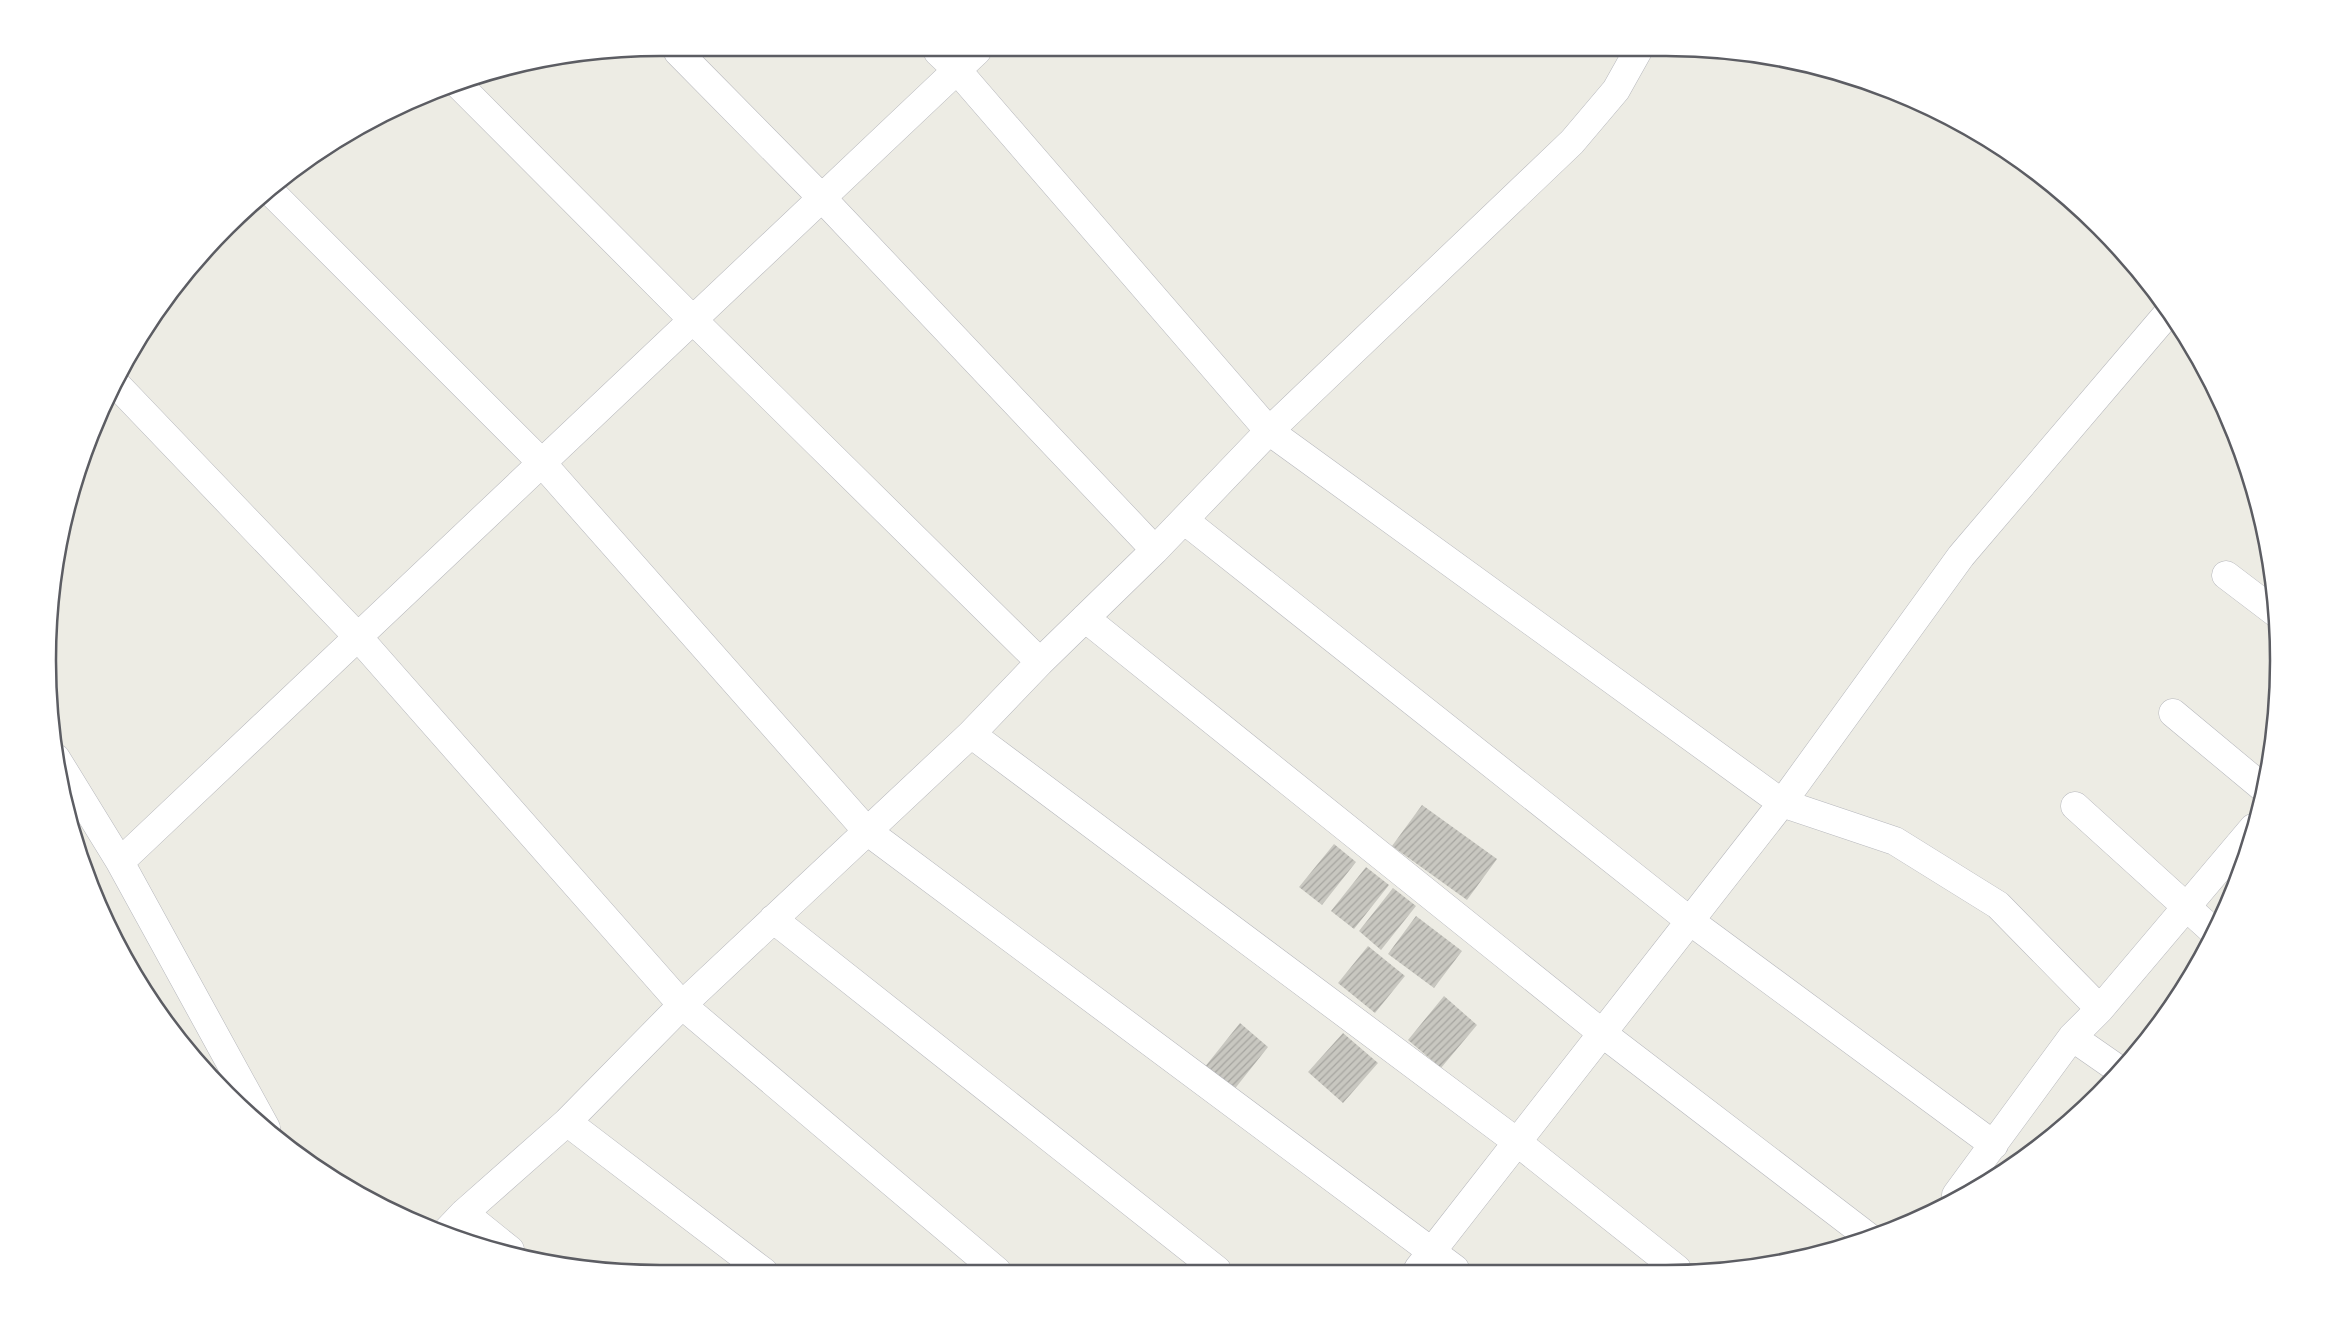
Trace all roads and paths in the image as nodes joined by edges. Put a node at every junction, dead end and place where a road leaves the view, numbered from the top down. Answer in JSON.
{"nodes":[{"id":1,"x":682,"y":56,"type":"edge"},
{"id":2,"x":962,"y":56,"type":"edge"},
{"id":3,"x":1635,"y":56,"type":"edge"},
{"id":4,"x":947,"y":61,"type":"edge"},
{"id":5,"x":463,"y":89,"type":"edge"},
{"id":6,"x":275,"y":196,"type":"edge"},
{"id":7,"x":822,"y":198,"type":"junction"},
{"id":8,"x":2163,"y":318,"type":"edge"},
{"id":9,"x":693,"y":320,"type":"junction"},
{"id":10,"x":121,"y":389,"type":"edge"},
{"id":11,"x":1269,"y":431,"type":"junction"},
{"id":12,"x":542,"y":463,"type":"junction"},
{"id":13,"x":1184,"y":520,"type":"junction"},
{"id":14,"x":1155,"y":550,"type":"junction"},
{"id":15,"x":2226,"y":575,"type":"dead end"},
{"id":16,"x":2267,"y":606,"type":"edge"},
{"id":17,"x":1086,"y":618,"type":"junction"},
{"id":18,"x":358,"y":637,"type":"junction"},
{"id":19,"x":1040,"y":662,"type":"junction"},
{"id":20,"x":2172,"y":714,"type":"dead end"},
{"id":21,"x":971,"y":734,"type":"junction"},
{"id":22,"x":68,"y":777,"type":"edge"},
{"id":23,"x":2257,"y":783,"type":"edge"},
{"id":24,"x":1782,"y":802,"type":"junction"},
{"id":25,"x":2075,"y":806,"type":"dead end"},
{"id":26,"x":867,"y":831,"type":"junction"},
{"id":27,"x":2242,"y":841,"type":"edge"},
{"id":28,"x":120,"y":862,"type":"junction"},
{"id":29,"x":2188,"y":906,"type":"junction"},
{"id":30,"x":773,"y":920,"type":"junction"},
{"id":31,"x":1690,"y":921,"type":"junction"},
{"id":32,"x":2208,"y":925,"type":"edge"},
{"id":33,"x":682,"y":1005,"type":"junction"},
{"id":34,"x":2100,"y":1009,"type":"junction"},
{"id":35,"x":1602,"y":1033,"type":"junction"},
{"id":36,"x":2072,"y":1037,"type":"junction"},
{"id":37,"x":2114,"y":1066,"type":"edge"},
{"id":38,"x":256,"y":1109,"type":"edge"},
{"id":39,"x":567,"y":1122,"type":"junction"},
{"id":40,"x":1517,"y":1142,"type":"junction"},
{"id":41,"x":1994,"y":1145,"type":"junction"},
{"id":42,"x":1962,"y":1187,"type":"edge"},
{"id":43,"x":464,"y":1213,"type":"junction"},
{"id":44,"x":451,"y":1227,"type":"edge"},
{"id":45,"x":1862,"y":1232,"type":"edge"},
{"id":46,"x":502,"y":1243,"type":"edge"},
{"id":47,"x":1425,"y":1260,"type":"edge"},
{"id":48,"x":755,"y":1265,"type":"edge"},
{"id":49,"x":989,"y":1265,"type":"edge"},
{"id":50,"x":1211,"y":1265,"type":"edge"},
{"id":51,"x":1442,"y":1265,"type":"edge"},
{"id":52,"x":1673,"y":1265,"type":"edge"}],
"edges":[{"from":1,"to":7,"type":"street"},
{"from":2,"to":4,"type":"street"},
{"from":3,"to":11,"type":"street"},
{"from":4,"to":7,"type":"street"},
{"from":4,"to":11,"type":"street"},
{"from":5,"to":9,"type":"street"},
{"from":6,"to":12,"type":"street"},
{"from":7,"to":9,"type":"street"},
{"from":7,"to":14,"type":"street"},
{"from":8,"to":24,"type":"street"},
{"from":9,"to":12,"type":"street"},
{"from":9,"to":19,"type":"street"},
{"from":10,"to":18,"type":"street"},
{"from":11,"to":13,"type":"street"},
{"from":11,"to":24,"type":"street"},
{"from":12,"to":18,"type":"street"},
{"from":12,"to":26,"type":"street"},
{"from":13,"to":14,"type":"street"},
{"from":13,"to":31,"type":"street"},
{"from":14,"to":17,"type":"street"},
{"from":15,"to":16,"type":"street"},
{"from":17,"to":19,"type":"street"},
{"from":17,"to":35,"type":"street"},
{"from":18,"to":28,"type":"street"},
{"from":18,"to":33,"type":"street"},
{"from":19,"to":21,"type":"street"},
{"from":20,"to":23,"type":"street"},
{"from":21,"to":26,"type":"street"},
{"from":21,"to":40,"type":"street"},
{"from":22,"to":28,"type":"street"},
{"from":24,"to":31,"type":"street"},
{"from":24,"to":34,"type":"street"},
{"from":25,"to":29,"type":"street"},
{"from":26,"to":30,"type":"street"},
{"from":26,"to":47,"type":"street"},
{"from":27,"to":29,"type":"street"},
{"from":28,"to":38,"type":"street"},
{"from":29,"to":32,"type":"street"},
{"from":29,"to":34,"type":"street"},
{"from":30,"to":33,"type":"street"},
{"from":30,"to":50,"type":"street"},
{"from":31,"to":35,"type":"street"},
{"from":31,"to":41,"type":"street"},
{"from":33,"to":39,"type":"street"},
{"from":33,"to":49,"type":"street"},
{"from":34,"to":36,"type":"street"},
{"from":35,"to":40,"type":"street"},
{"from":35,"to":45,"type":"street"},
{"from":36,"to":37,"type":"street"},
{"from":36,"to":41,"type":"street"},
{"from":39,"to":43,"type":"street"},
{"from":39,"to":48,"type":"street"},
{"from":40,"to":47,"type":"street"},
{"from":40,"to":52,"type":"street"},
{"from":41,"to":42,"type":"street"},
{"from":43,"to":44,"type":"street"},
{"from":43,"to":46,"type":"street"},
{"from":47,"to":51,"type":"street"}]}
